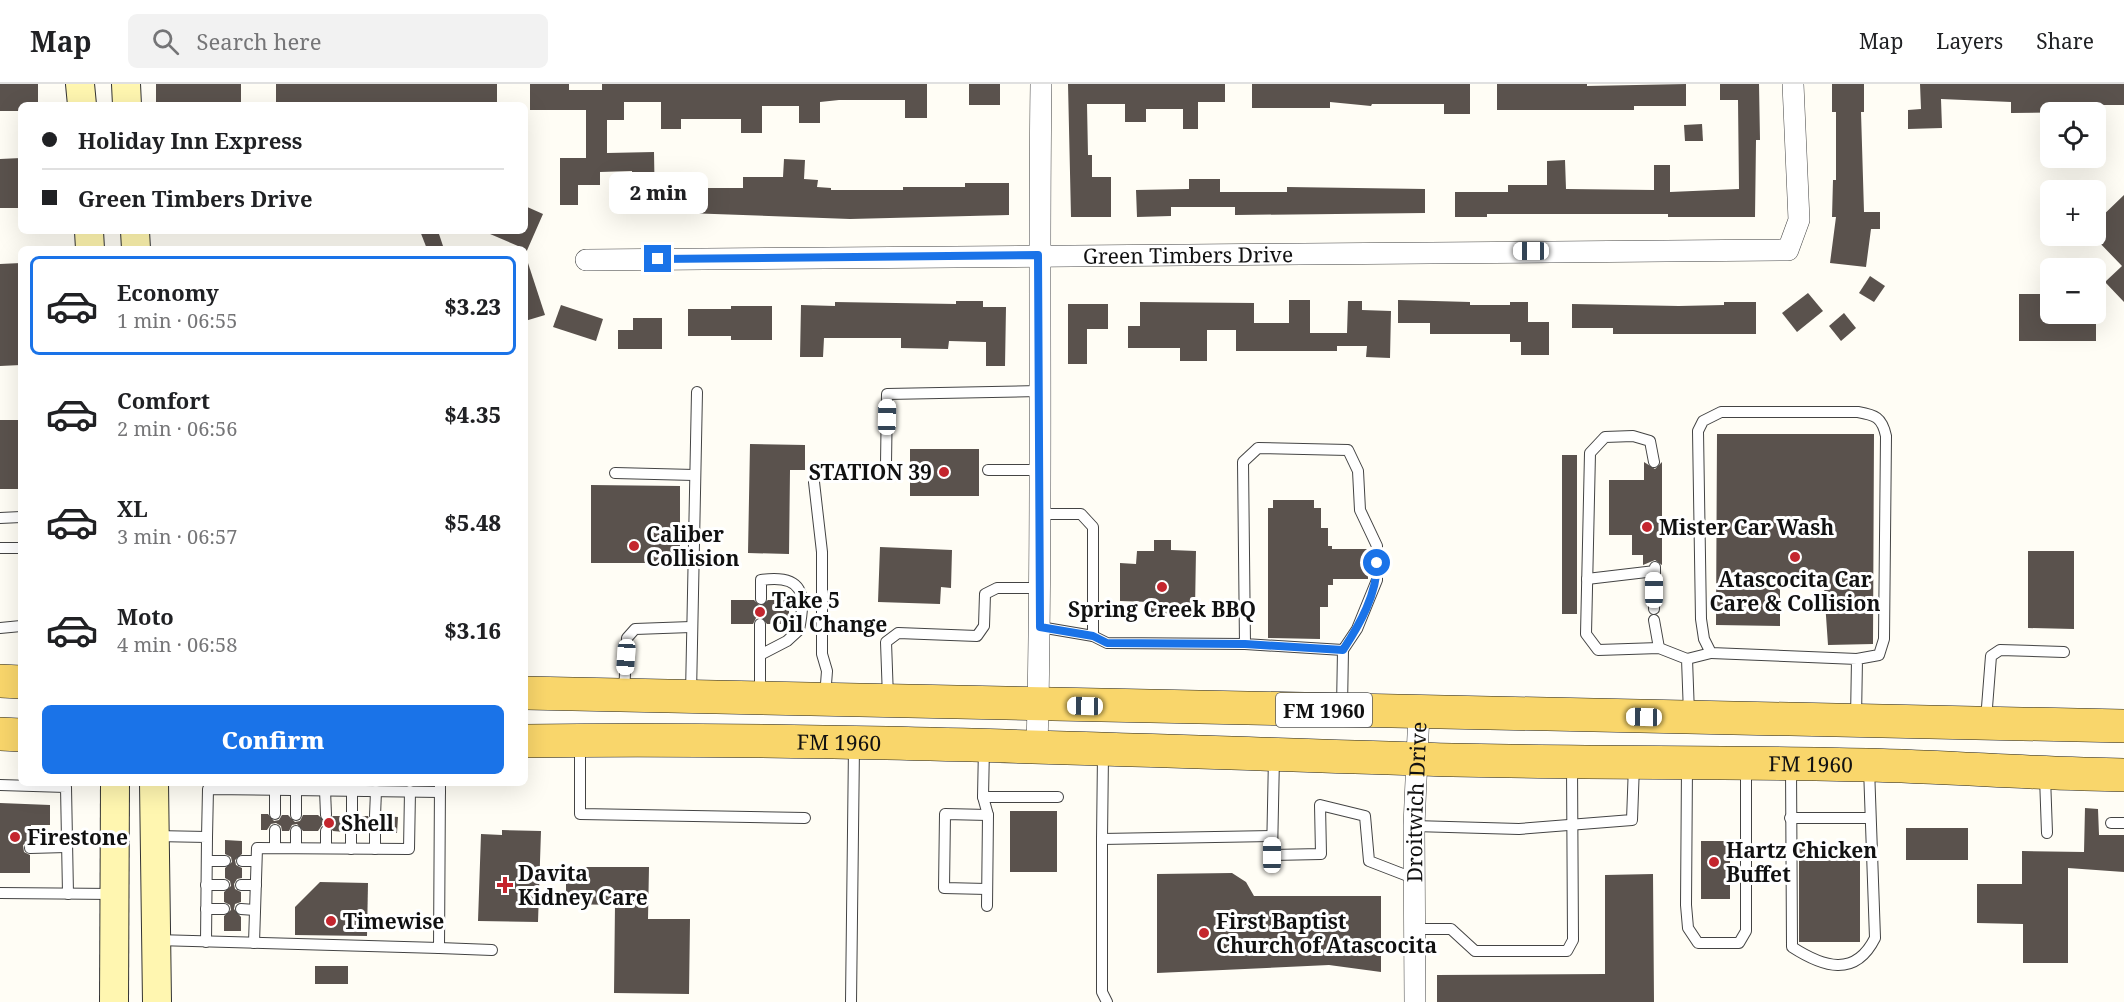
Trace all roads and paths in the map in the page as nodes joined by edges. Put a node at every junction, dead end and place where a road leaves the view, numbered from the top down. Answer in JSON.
{"nodes":[{"id":1,"x":80,"y":84,"type":"edge"},
{"id":2,"x":126,"y":84,"type":"edge"},
{"id":3,"x":1041,"y":84,"type":"edge"},
{"id":4,"x":1793,"y":84,"type":"edge"},
{"id":5,"x":82,"y":102,"type":"edge"},
{"id":6,"x":128,"y":102,"type":"edge"},
{"id":7,"x":1038,"y":255,"type":"junction"},
{"id":8,"x":586,"y":260,"type":"dead end"},
{"id":9,"x":1039,"y":391,"type":"junction"},
{"id":10,"x":697,"y":392,"type":"dead end"},
{"id":11,"x":1654,"y":462,"type":"dead end"},
{"id":12,"x":886,"y":464,"type":"dead end"},
{"id":13,"x":988,"y":470,"type":"dead end"},
{"id":14,"x":1040,"y":470,"type":"junction"},
{"id":15,"x":615,"y":473,"type":"dead end"},
{"id":16,"x":694,"y":476,"type":"junction"},
{"id":17,"x":814,"y":482,"type":"dead end"},
{"id":18,"x":1040,"y":514,"type":"junction"},
{"id":19,"x":18,"y":517,"type":"edge"},
{"id":20,"x":0,"y":518,"type":"edge"},
{"id":21,"x":0,"y":548,"type":"edge"},
{"id":22,"x":18,"y":548,"type":"edge"},
{"id":23,"x":1587,"y":579,"type":"junction"},
{"id":24,"x":1040,"y":588,"type":"junction"},
{"id":25,"x":761,"y":599,"type":"dead end"},
{"id":26,"x":760,"y":624,"type":"dead end"},
{"id":27,"x":18,"y":626,"type":"edge"},
{"id":28,"x":691,"y":627,"type":"junction"},
{"id":29,"x":1040,"y":627,"type":"junction"},
{"id":30,"x":0,"y":628,"type":"edge"},
{"id":31,"x":1093,"y":636,"type":"junction"},
{"id":32,"x":1245,"y":644,"type":"junction"},
{"id":33,"x":1659,"y":648,"type":"junction"},
{"id":34,"x":1343,"y":650,"type":"junction"},
{"id":35,"x":2064,"y":652,"type":"dead end"},
{"id":36,"x":1711,"y":653,"type":"junction"},
{"id":37,"x":760,"y":656,"type":"junction"},
{"id":38,"x":1857,"y":658,"type":"junction"},
{"id":39,"x":1687,"y":659,"type":"junction"},
{"id":40,"x":0,"y":681,"type":"edge"},
{"id":41,"x":18,"y":682,"type":"edge"},
{"id":42,"x":528,"y":693,"type":"edge"},
{"id":43,"x":624,"y":695,"type":"junction"},
{"id":44,"x":691,"y":697,"type":"junction"},
{"id":45,"x":759,"y":698,"type":"junction"},
{"id":46,"x":825,"y":700,"type":"junction"},
{"id":47,"x":888,"y":701,"type":"junction"},
{"id":48,"x":1038,"y":705,"type":"junction"},
{"id":49,"x":1342,"y":711,"type":"junction"},
{"id":50,"x":1419,"y":712,"type":"junction"},
{"id":51,"x":1689,"y":718,"type":"junction"},
{"id":52,"x":1856,"y":721,"type":"junction"},
{"id":53,"x":1985,"y":724,"type":"junction"},
{"id":54,"x":2124,"y":726,"type":"edge"},
{"id":55,"x":0,"y":734,"type":"edge"},
{"id":56,"x":18,"y":735,"type":"edge"},
{"id":57,"x":580,"y":740,"type":"junction"},
{"id":58,"x":528,"y":741,"type":"edge"},
{"id":59,"x":854,"y":743,"type":"junction"},
{"id":60,"x":984,"y":744,"type":"junction"},
{"id":61,"x":1038,"y":747,"type":"junction"},
{"id":62,"x":1103,"y":751,"type":"junction"},
{"id":63,"x":1274,"y":754,"type":"junction"},
{"id":64,"x":1417,"y":759,"type":"junction"},
{"id":65,"x":1634,"y":762,"type":"junction"},
{"id":66,"x":1572,"y":763,"type":"junction"},
{"id":67,"x":1687,"y":763,"type":"junction"},
{"id":68,"x":1746,"y":764,"type":"junction"},
{"id":69,"x":1791,"y":764,"type":"junction"},
{"id":70,"x":1868,"y":765,"type":"junction"},
{"id":71,"x":2045,"y":774,"type":"junction"},
{"id":72,"x":2124,"y":775,"type":"edge"},
{"id":73,"x":0,"y":785,"type":"edge"},
{"id":74,"x":18,"y":786,"type":"edge"},
{"id":75,"x":33,"y":786,"type":"edge"},
{"id":76,"x":115,"y":786,"type":"edge"},
{"id":77,"x":154,"y":786,"type":"edge"},
{"id":78,"x":296,"y":787,"type":"edge"},
{"id":79,"x":440,"y":788,"type":"edge"},
{"id":80,"x":275,"y":790,"type":"junction"},
{"id":81,"x":326,"y":790,"type":"junction"},
{"id":82,"x":352,"y":791,"type":"junction"},
{"id":83,"x":376,"y":791,"type":"junction"},
{"id":84,"x":410,"y":792,"type":"junction"},
{"id":85,"x":983,"y":796,"type":"junction"},
{"id":86,"x":1058,"y":797,"type":"dead end"},
{"id":87,"x":275,"y":814,"type":"dead end"},
{"id":88,"x":296,"y":815,"type":"dead end"},
{"id":89,"x":326,"y":815,"type":"dead end"},
{"id":90,"x":988,"y":815,"type":"junction"},
{"id":91,"x":352,"y":816,"type":"dead end"},
{"id":92,"x":375,"y":816,"type":"dead end"},
{"id":93,"x":805,"y":818,"type":"dead end"},
{"id":94,"x":1790,"y":818,"type":"junction"},
{"id":95,"x":1870,"y":818,"type":"junction"},
{"id":96,"x":2111,"y":823,"type":"dead end"},
{"id":97,"x":2124,"y":823,"type":"edge"},
{"id":98,"x":1572,"y":824,"type":"junction"},
{"id":99,"x":1414,"y":826,"type":"junction"},
{"id":100,"x":275,"y":831,"type":"dead end"},
{"id":101,"x":296,"y":831,"type":"dead end"},
{"id":102,"x":326,"y":831,"type":"dead end"},
{"id":103,"x":351,"y":832,"type":"dead end"},
{"id":104,"x":375,"y":832,"type":"dead end"},
{"id":105,"x":2047,"y":833,"type":"dead end"},
{"id":106,"x":155,"y":836,"type":"junction"},
{"id":107,"x":1272,"y":836,"type":"junction"},
{"id":108,"x":207,"y":837,"type":"junction"},
{"id":109,"x":1102,"y":839,"type":"junction"},
{"id":110,"x":66,"y":847,"type":"junction"},
{"id":111,"x":30,"y":848,"type":"dead end"},
{"id":112,"x":275,"y":848,"type":"junction"},
{"id":113,"x":296,"y":848,"type":"junction"},
{"id":114,"x":326,"y":848,"type":"junction"},
{"id":115,"x":351,"y":849,"type":"junction"},
{"id":116,"x":375,"y":849,"type":"junction"},
{"id":117,"x":207,"y":861,"type":"junction"},
{"id":118,"x":225,"y":861,"type":"dead end"},
{"id":119,"x":242,"y":861,"type":"dead end"},
{"id":120,"x":256,"y":861,"type":"junction"},
{"id":121,"x":1413,"y":878,"type":"junction"},
{"id":122,"x":206,"y":885,"type":"junction"},
{"id":123,"x":224,"y":885,"type":"dead end"},
{"id":124,"x":242,"y":885,"type":"dead end"},
{"id":125,"x":256,"y":885,"type":"junction"},
{"id":126,"x":987,"y":889,"type":"junction"},
{"id":127,"x":0,"y":893,"type":"edge"},
{"id":128,"x":68,"y":894,"type":"junction"},
{"id":129,"x":114,"y":894,"type":"junction"},
{"id":130,"x":987,"y":906,"type":"dead end"},
{"id":131,"x":206,"y":909,"type":"junction"},
{"id":132,"x":224,"y":909,"type":"dead end"},
{"id":133,"x":241,"y":909,"type":"dead end"},
{"id":134,"x":255,"y":910,"type":"junction"},
{"id":135,"x":1414,"y":929,"type":"junction"},
{"id":136,"x":156,"y":940,"type":"junction"},
{"id":137,"x":206,"y":942,"type":"junction"},
{"id":138,"x":254,"y":943,"type":"junction"},
{"id":139,"x":439,"y":948,"type":"junction"},
{"id":140,"x":492,"y":950,"type":"dead end"},
{"id":141,"x":114,"y":1002,"type":"edge"},
{"id":142,"x":157,"y":1002,"type":"edge"},
{"id":143,"x":851,"y":1002,"type":"edge"},
{"id":144,"x":1107,"y":1002,"type":"edge"},
{"id":145,"x":1415,"y":1002,"type":"edge"}],
"edges":[{"from":1,"to":5,"type":"main road"},
{"from":2,"to":6,"type":"main road"},
{"from":3,"to":7,"type":"street"},
{"from":4,"to":7,"type":"street","name":"Green Timbers Drive"},
{"from":7,"to":8,"type":"street","name":"Green Timbers Drive"},
{"from":7,"to":9,"type":"street"},
{"from":9,"to":12,"type":"lane"},
{"from":9,"to":14,"type":"street"},
{"from":10,"to":16,"type":"lane"},
{"from":11,"to":23,"type":"lane"},
{"from":13,"to":14,"type":"lane"},
{"from":14,"to":18,"type":"street"},
{"from":15,"to":16,"type":"lane"},
{"from":16,"to":28,"type":"lane"},
{"from":17,"to":46,"type":"lane"},
{"from":18,"to":24,"type":"street"},
{"from":18,"to":31,"type":"lane"},
{"from":19,"to":20,"type":"lane"},
{"from":21,"to":22,"type":"lane"},
{"from":23,"to":33,"type":"lane"},
{"from":23,"to":33,"type":"lane"},
{"from":24,"to":29,"type":"street"},
{"from":24,"to":47,"type":"lane"},
{"from":25,"to":37,"type":"lane"},
{"from":26,"to":37,"type":"lane"},
{"from":27,"to":30,"type":"lane"},
{"from":28,"to":43,"type":"lane"},
{"from":28,"to":44,"type":"lane"},
{"from":29,"to":31,"type":"lane"},
{"from":29,"to":48,"type":"street"},
{"from":31,"to":32,"type":"lane"},
{"from":32,"to":34,"type":"lane"},
{"from":32,"to":34,"type":"lane"},
{"from":33,"to":39,"type":"lane"},
{"from":34,"to":49,"type":"lane"},
{"from":35,"to":53,"type":"lane"},
{"from":36,"to":38,"type":"lane"},
{"from":36,"to":38,"type":"lane"},
{"from":36,"to":39,"type":"lane"},
{"from":37,"to":45,"type":"lane"},
{"from":38,"to":52,"type":"lane"},
{"from":39,"to":51,"type":"lane"},
{"from":40,"to":41,"type":"main road"},
{"from":42,"to":43,"type":"main road","name":"FM 1960","number":"FM 1960"},
{"from":43,"to":44,"type":"main road","name":"FM 1960","number":"FM 1960"},
{"from":44,"to":45,"type":"main road","name":"FM 1960","number":"FM 1960"},
{"from":45,"to":46,"type":"main road","name":"FM 1960","number":"FM 1960"},
{"from":46,"to":47,"type":"main road","name":"FM 1960","number":"FM 1960"},
{"from":47,"to":48,"type":"main road","name":"FM 1960","number":"FM 1960"},
{"from":48,"to":49,"type":"main road","name":"FM 1960","number":"FM 1960"},
{"from":48,"to":61,"type":"street"},
{"from":49,"to":50,"type":"main road","name":"FM 1960","number":"FM 1960"},
{"from":50,"to":51,"type":"main road","name":"FM 1960","number":"FM 1960"},
{"from":50,"to":64,"type":"street","name":"Droitwich Drive"},
{"from":51,"to":52,"type":"main road","name":"FM 1960","number":"FM 1960"},
{"from":52,"to":53,"type":"main road","name":"FM 1960","number":"FM 1960"},
{"from":53,"to":54,"type":"main road","name":"FM 1960","number":"FM 1960"},
{"from":55,"to":56,"type":"main road"},
{"from":57,"to":58,"type":"main road","name":"FM 1960","number":"FM 1960"},
{"from":57,"to":59,"type":"main road","name":"FM 1960","number":"FM 1960"},
{"from":57,"to":93,"type":"lane"},
{"from":59,"to":60,"type":"main road","name":"FM 1960","number":"FM 1960"},
{"from":59,"to":143,"type":"lane"},
{"from":60,"to":61,"type":"main road","name":"FM 1960","number":"FM 1960"},
{"from":60,"to":85,"type":"lane"},
{"from":61,"to":62,"type":"main road","name":"FM 1960","number":"FM 1960"},
{"from":62,"to":63,"type":"main road","name":"FM 1960","number":"FM 1960"},
{"from":62,"to":109,"type":"lane"},
{"from":63,"to":64,"type":"main road","name":"FM 1960","number":"FM 1960"},
{"from":63,"to":107,"type":"lane"},
{"from":64,"to":66,"type":"main road","name":"FM 1960","number":"FM 1960"},
{"from":64,"to":99,"type":"street","name":"Droitwich Drive"},
{"from":65,"to":66,"type":"main road","name":"FM 1960","number":"FM 1960"},
{"from":65,"to":67,"type":"main road","name":"FM 1960","number":"FM 1960"},
{"from":65,"to":98,"type":"lane"},
{"from":66,"to":98,"type":"lane"},
{"from":67,"to":68,"type":"main road","name":"FM 1960","number":"FM 1960"},
{"from":67,"to":68,"type":"lane"},
{"from":68,"to":69,"type":"main road","name":"FM 1960","number":"FM 1960"},
{"from":69,"to":70,"type":"main road","name":"FM 1960","number":"FM 1960"},
{"from":69,"to":94,"type":"lane"},
{"from":70,"to":71,"type":"main road","name":"FM 1960","number":"FM 1960"},
{"from":70,"to":95,"type":"lane"},
{"from":71,"to":72,"type":"main road","name":"FM 1960","number":"FM 1960"},
{"from":71,"to":105,"type":"lane"},
{"from":73,"to":74,"type":"lane"},
{"from":75,"to":110,"type":"lane"},
{"from":76,"to":129,"type":"main road"},
{"from":77,"to":106,"type":"main road"},
{"from":78,"to":80,"type":"lane"},
{"from":78,"to":81,"type":"lane"},
{"from":78,"to":88,"type":"lane"},
{"from":79,"to":84,"type":"lane"},
{"from":79,"to":139,"type":"lane"},
{"from":80,"to":87,"type":"lane"},
{"from":80,"to":108,"type":"lane"},
{"from":81,"to":82,"type":"lane"},
{"from":81,"to":89,"type":"lane"},
{"from":82,"to":83,"type":"lane"},
{"from":82,"to":91,"type":"lane"},
{"from":83,"to":84,"type":"lane"},
{"from":83,"to":92,"type":"lane"},
{"from":84,"to":116,"type":"lane"},
{"from":85,"to":86,"type":"lane"},
{"from":85,"to":90,"type":"lane"},
{"from":90,"to":126,"type":"lane"},
{"from":90,"to":126,"type":"lane"},
{"from":94,"to":95,"type":"lane"},
{"from":94,"to":95,"type":"lane"},
{"from":96,"to":97,"type":"lane"},
{"from":98,"to":99,"type":"lane"},
{"from":98,"to":135,"type":"lane"},
{"from":99,"to":121,"type":"street","name":"Droitwich Drive"},
{"from":100,"to":112,"type":"lane"},
{"from":101,"to":113,"type":"lane"},
{"from":102,"to":114,"type":"lane"},
{"from":103,"to":115,"type":"lane"},
{"from":104,"to":116,"type":"lane"},
{"from":106,"to":108,"type":"lane"},
{"from":106,"to":136,"type":"main road"},
{"from":107,"to":109,"type":"lane"},
{"from":107,"to":121,"type":"lane"},
{"from":108,"to":117,"type":"lane"},
{"from":109,"to":144,"type":"lane"},
{"from":110,"to":111,"type":"lane"},
{"from":110,"to":128,"type":"lane"},
{"from":112,"to":113,"type":"lane"},
{"from":112,"to":120,"type":"lane"},
{"from":113,"to":114,"type":"lane"},
{"from":114,"to":115,"type":"lane"},
{"from":115,"to":116,"type":"lane"},
{"from":117,"to":118,"type":"lane"},
{"from":117,"to":122,"type":"lane"},
{"from":119,"to":120,"type":"lane"},
{"from":120,"to":125,"type":"lane"},
{"from":121,"to":135,"type":"street","name":"Droitwich Drive"},
{"from":122,"to":123,"type":"lane"},
{"from":122,"to":131,"type":"lane"},
{"from":124,"to":125,"type":"lane"},
{"from":125,"to":134,"type":"lane"},
{"from":126,"to":130,"type":"lane"},
{"from":127,"to":128,"type":"lane"},
{"from":128,"to":129,"type":"lane"},
{"from":129,"to":141,"type":"main road"},
{"from":131,"to":132,"type":"lane"},
{"from":131,"to":137,"type":"lane"},
{"from":133,"to":134,"type":"lane"},
{"from":134,"to":138,"type":"lane"},
{"from":135,"to":145,"type":"street","name":"Droitwich Drive"},
{"from":136,"to":137,"type":"lane"},
{"from":136,"to":142,"type":"main road"},
{"from":137,"to":138,"type":"lane"},
{"from":138,"to":139,"type":"lane"},
{"from":139,"to":140,"type":"lane"}]}
